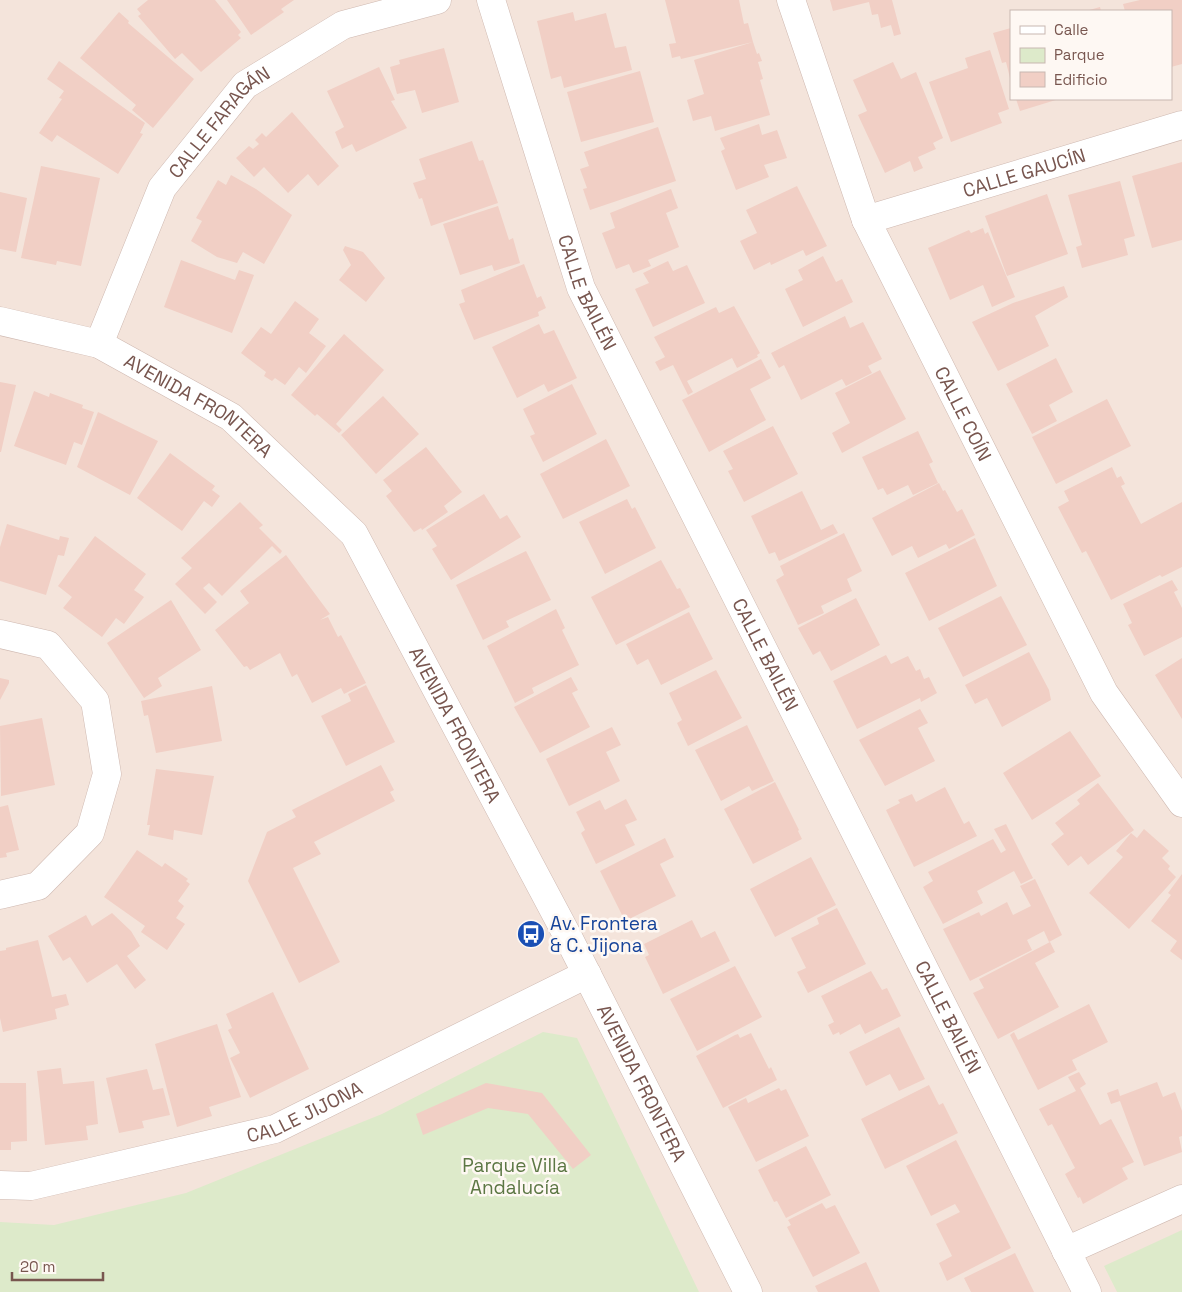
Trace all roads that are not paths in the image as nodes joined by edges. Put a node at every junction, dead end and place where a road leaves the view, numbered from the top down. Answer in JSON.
{"nodes":[{"id":1,"x":437,"y":0,"type":"edge"},
{"id":2,"x":491,"y":0,"type":"edge"},
{"id":3,"x":792,"y":0,"type":"edge"},
{"id":4,"x":1182,"y":125,"type":"edge"},
{"id":5,"x":866,"y":220,"type":"junction"},
{"id":6,"x":0,"y":321,"type":"edge"},
{"id":7,"x":99,"y":344,"type":"junction"},
{"id":8,"x":0,"y":634,"type":"edge"},
{"id":9,"x":1182,"y":803,"type":"edge"},
{"id":10,"x":0,"y":895,"type":"edge"},
{"id":11,"x":587,"y":974,"type":"junction"},
{"id":12,"x":0,"y":1185,"type":"edge"},
{"id":13,"x":1182,"y":1199,"type":"edge"},
{"id":14,"x":1066,"y":1251,"type":"junction"},
{"id":15,"x":748,"y":1292,"type":"edge"},
{"id":16,"x":1087,"y":1292,"type":"edge"}],
"edges":[{"from":1,"to":7,"type":"street","name":"CALLE FARAGÁN"},
{"from":2,"to":14,"type":"street","name":"CALLE BAILÉN"},
{"from":3,"to":5,"type":"street","name":"CALLE COÍN"},
{"from":4,"to":5,"type":"street","name":"CALLE GAUCÍN"},
{"from":5,"to":9,"type":"street","name":"CALLE COÍN"},
{"from":6,"to":7,"type":"street","name":"AVENIDA FRONTERA"},
{"from":7,"to":11,"type":"street","name":"AVENIDA FRONTERA"},
{"from":8,"to":10,"type":"street"},
{"from":11,"to":12,"type":"street","name":"CALLE JIJONA"},
{"from":11,"to":15,"type":"street","name":"AVENIDA FRONTERA"},
{"from":13,"to":14,"type":"street"},
{"from":14,"to":16,"type":"street","name":"CALLE BAILÉN"}]}
